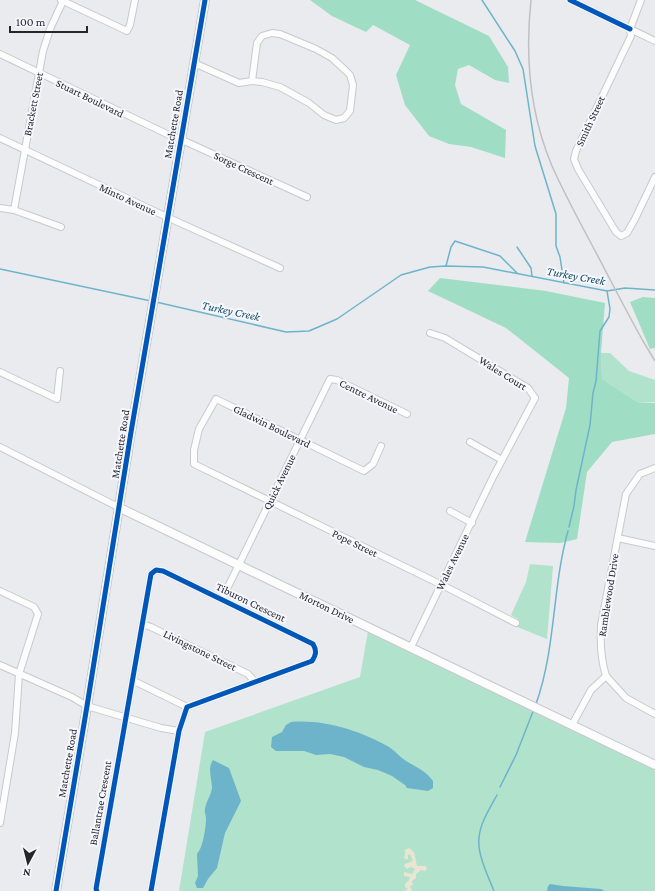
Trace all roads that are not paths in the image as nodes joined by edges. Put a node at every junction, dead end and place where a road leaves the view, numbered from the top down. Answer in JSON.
{"nodes":[{"id":1,"x":135,"y":0,"type":"edge"},
{"id":2,"x":205,"y":0,"type":"edge"},
{"id":3,"x":570,"y":0,"type":"edge"},
{"id":4,"x":641,"y":0,"type":"edge"},
{"id":5,"x":62,"y":1,"type":"edge"},
{"id":6,"x":630,"y":29,"type":"junction"},
{"id":7,"x":655,"y":41,"type":"edge"},
{"id":8,"x":0,"y":54,"type":"edge"},
{"id":9,"x":194,"y":63,"type":"junction"},
{"id":10,"x":39,"y":73,"type":"junction"},
{"id":11,"x":252,"y":81,"type":"junction"},
{"id":12,"x":0,"y":138,"type":"edge"},
{"id":13,"x":180,"y":139,"type":"junction"},
{"id":14,"x":25,"y":150,"type":"junction"},
{"id":15,"x":655,"y":177,"type":"edge"},
{"id":16,"x":306,"y":197,"type":"dead end"},
{"id":17,"x":0,"y":208,"type":"edge"},
{"id":18,"x":14,"y":210,"type":"junction"},
{"id":19,"x":169,"y":218,"type":"junction"},
{"id":20,"x":61,"y":227,"type":"dead end"},
{"id":21,"x":280,"y":268,"type":"dead end"},
{"id":22,"x":430,"y":333,"type":"dead end"},
{"id":23,"x":60,"y":371,"type":"dead end"},
{"id":24,"x":1,"y":374,"type":"edge"},
{"id":25,"x":330,"y":379,"type":"joint"},
{"id":26,"x":408,"y":414,"type":"dead end"},
{"id":27,"x":299,"y":440,"type":"junction"},
{"id":28,"x":470,"y":442,"type":"dead end"},
{"id":29,"x":381,"y":446,"type":"dead end"},
{"id":30,"x":0,"y":447,"type":"edge"},
{"id":31,"x":502,"y":460,"type":"junction"},
{"id":32,"x":194,"y":464,"type":"joint"},
{"id":33,"x":655,"y":468,"type":"edge"},
{"id":34,"x":492,"y":477,"type":"joint"},
{"id":35,"x":270,"y":502,"type":"junction"},
{"id":36,"x":120,"y":508,"type":"junction"},
{"id":37,"x":450,"y":511,"type":"dead end"},
{"id":38,"x":472,"y":523,"type":"junction"},
{"id":39,"x":618,"y":538,"type":"junction"},
{"id":40,"x":655,"y":546,"type":"edge"},
{"id":41,"x":240,"y":565,"type":"junction"},
{"id":42,"x":441,"y":585,"type":"junction"},
{"id":43,"x":0,"y":591,"type":"edge"},
{"id":44,"x":222,"y":599,"type":"junction"},
{"id":45,"x":516,"y":623,"type":"dead end"},
{"id":46,"x":142,"y":624,"type":"junction"},
{"id":47,"x":411,"y":647,"type":"junction"},
{"id":48,"x":0,"y":665,"type":"edge"},
{"id":49,"x":19,"y":674,"type":"junction"},
{"id":50,"x":606,"y":676,"type":"junction"},
{"id":51,"x":132,"y":680,"type":"junction"},
{"id":52,"x":255,"y":682,"type":"junction"},
{"id":53,"x":87,"y":706,"type":"junction"},
{"id":54,"x":187,"y":707,"type":"junction"},
{"id":55,"x":655,"y":714,"type":"edge"},
{"id":56,"x":125,"y":718,"type":"junction"},
{"id":57,"x":572,"y":725,"type":"junction"},
{"id":58,"x":179,"y":731,"type":"junction"},
{"id":59,"x":655,"y":765,"type":"edge"},
{"id":60,"x":0,"y":823,"type":"edge"},
{"id":61,"x":56,"y":891,"type":"edge"},
{"id":62,"x":97,"y":891,"type":"edge"},
{"id":63,"x":151,"y":891,"type":"edge"}],
"edges":[{"from":1,"to":5,"type":"street"},
{"from":2,"to":9,"type":"street","name":"Matchette Road"},
{"from":3,"to":6,"type":"street"},
{"from":4,"to":6,"type":"street","name":"Smith Street"},
{"from":5,"to":10,"type":"street","name":"Brackett Street"},
{"from":6,"to":7,"type":"street"},
{"from":6,"to":15,"type":"street","name":"Smith Street"},
{"from":8,"to":10,"type":"street","name":"Stuart Boulevard"},
{"from":9,"to":11,"type":"street"},
{"from":9,"to":13,"type":"street","name":"Matchette Road"},
{"from":10,"to":13,"type":"street","name":"Stuart Boulevard"},
{"from":10,"to":14,"type":"street","name":"Brackett Street"},
{"from":11,"to":11,"type":"street"},
{"from":12,"to":14,"type":"street","name":"Minto Avenue"},
{"from":13,"to":16,"type":"street","name":"Sorge Crescent"},
{"from":13,"to":19,"type":"street","name":"Matchette Road"},
{"from":14,"to":18,"type":"street","name":"Brackett Street"},
{"from":14,"to":19,"type":"street","name":"Minto Avenue"},
{"from":17,"to":18,"type":"street"},
{"from":18,"to":20,"type":"street"},
{"from":19,"to":21,"type":"street","name":"Minto Avenue"},
{"from":19,"to":36,"type":"street","name":"Matchette Road"},
{"from":22,"to":31,"type":"street","name":"Wales Court"},
{"from":23,"to":24,"type":"street"},
{"from":25,"to":26,"type":"street","name":"Centre Avenue"},
{"from":25,"to":27,"type":"street","name":"Quick Avenue"},
{"from":27,"to":29,"type":"street","name":"Gladwin Boulevard"},
{"from":27,"to":32,"type":"street","name":"Gladwin Boulevard"},
{"from":27,"to":35,"type":"street","name":"Quick Avenue"},
{"from":28,"to":31,"type":"street"},
{"from":30,"to":36,"type":"street","name":"Morton Drive"},
{"from":31,"to":34,"type":"street","name":"Wales Court"},
{"from":32,"to":35,"type":"street","name":"Pope Street"},
{"from":33,"to":39,"type":"street","name":"Ramblewood Drive"},
{"from":34,"to":38,"type":"street","name":"Wales Avenue"},
{"from":35,"to":41,"type":"street","name":"Quick Avenue"},
{"from":35,"to":42,"type":"street","name":"Pope Street"},
{"from":36,"to":41,"type":"street","name":"Morton Drive"},
{"from":36,"to":53,"type":"street","name":"Matchette Road"},
{"from":37,"to":38,"type":"street"},
{"from":38,"to":42,"type":"street","name":"Wales Avenue"},
{"from":39,"to":40,"type":"street"},
{"from":39,"to":50,"type":"street","name":"Ramblewood Drive"},
{"from":41,"to":44,"type":"street","name":"Quick Avenue"},
{"from":41,"to":47,"type":"street","name":"Morton Drive"},
{"from":42,"to":45,"type":"street","name":"Pope Street"},
{"from":42,"to":47,"type":"street","name":"Wales Avenue"},
{"from":43,"to":49,"type":"street"},
{"from":44,"to":46,"type":"street","name":"Tiburon Crescent"},
{"from":44,"to":52,"type":"street","name":"Tiburon Crescent"},
{"from":46,"to":51,"type":"street","name":"Tiburon Crescent"},
{"from":46,"to":52,"type":"street","name":"Livingstone Street"},
{"from":47,"to":57,"type":"street","name":"Morton Drive"},
{"from":48,"to":49,"type":"street"},
{"from":49,"to":53,"type":"street"},
{"from":49,"to":60,"type":"street"},
{"from":50,"to":55,"type":"street"},
{"from":50,"to":57,"type":"street"},
{"from":51,"to":54,"type":"street"},
{"from":51,"to":56,"type":"street","name":"Tiburon Crescent"},
{"from":52,"to":54,"type":"street","name":"Tiburon Crescent"},
{"from":53,"to":56,"type":"street"},
{"from":53,"to":61,"type":"street","name":"Matchette Road"},
{"from":54,"to":58,"type":"street"},
{"from":56,"to":58,"type":"street"},
{"from":56,"to":62,"type":"street","name":"Ballantrae Crescent"},
{"from":57,"to":59,"type":"street","name":"Morton Drive"},
{"from":58,"to":63,"type":"street"}]}
